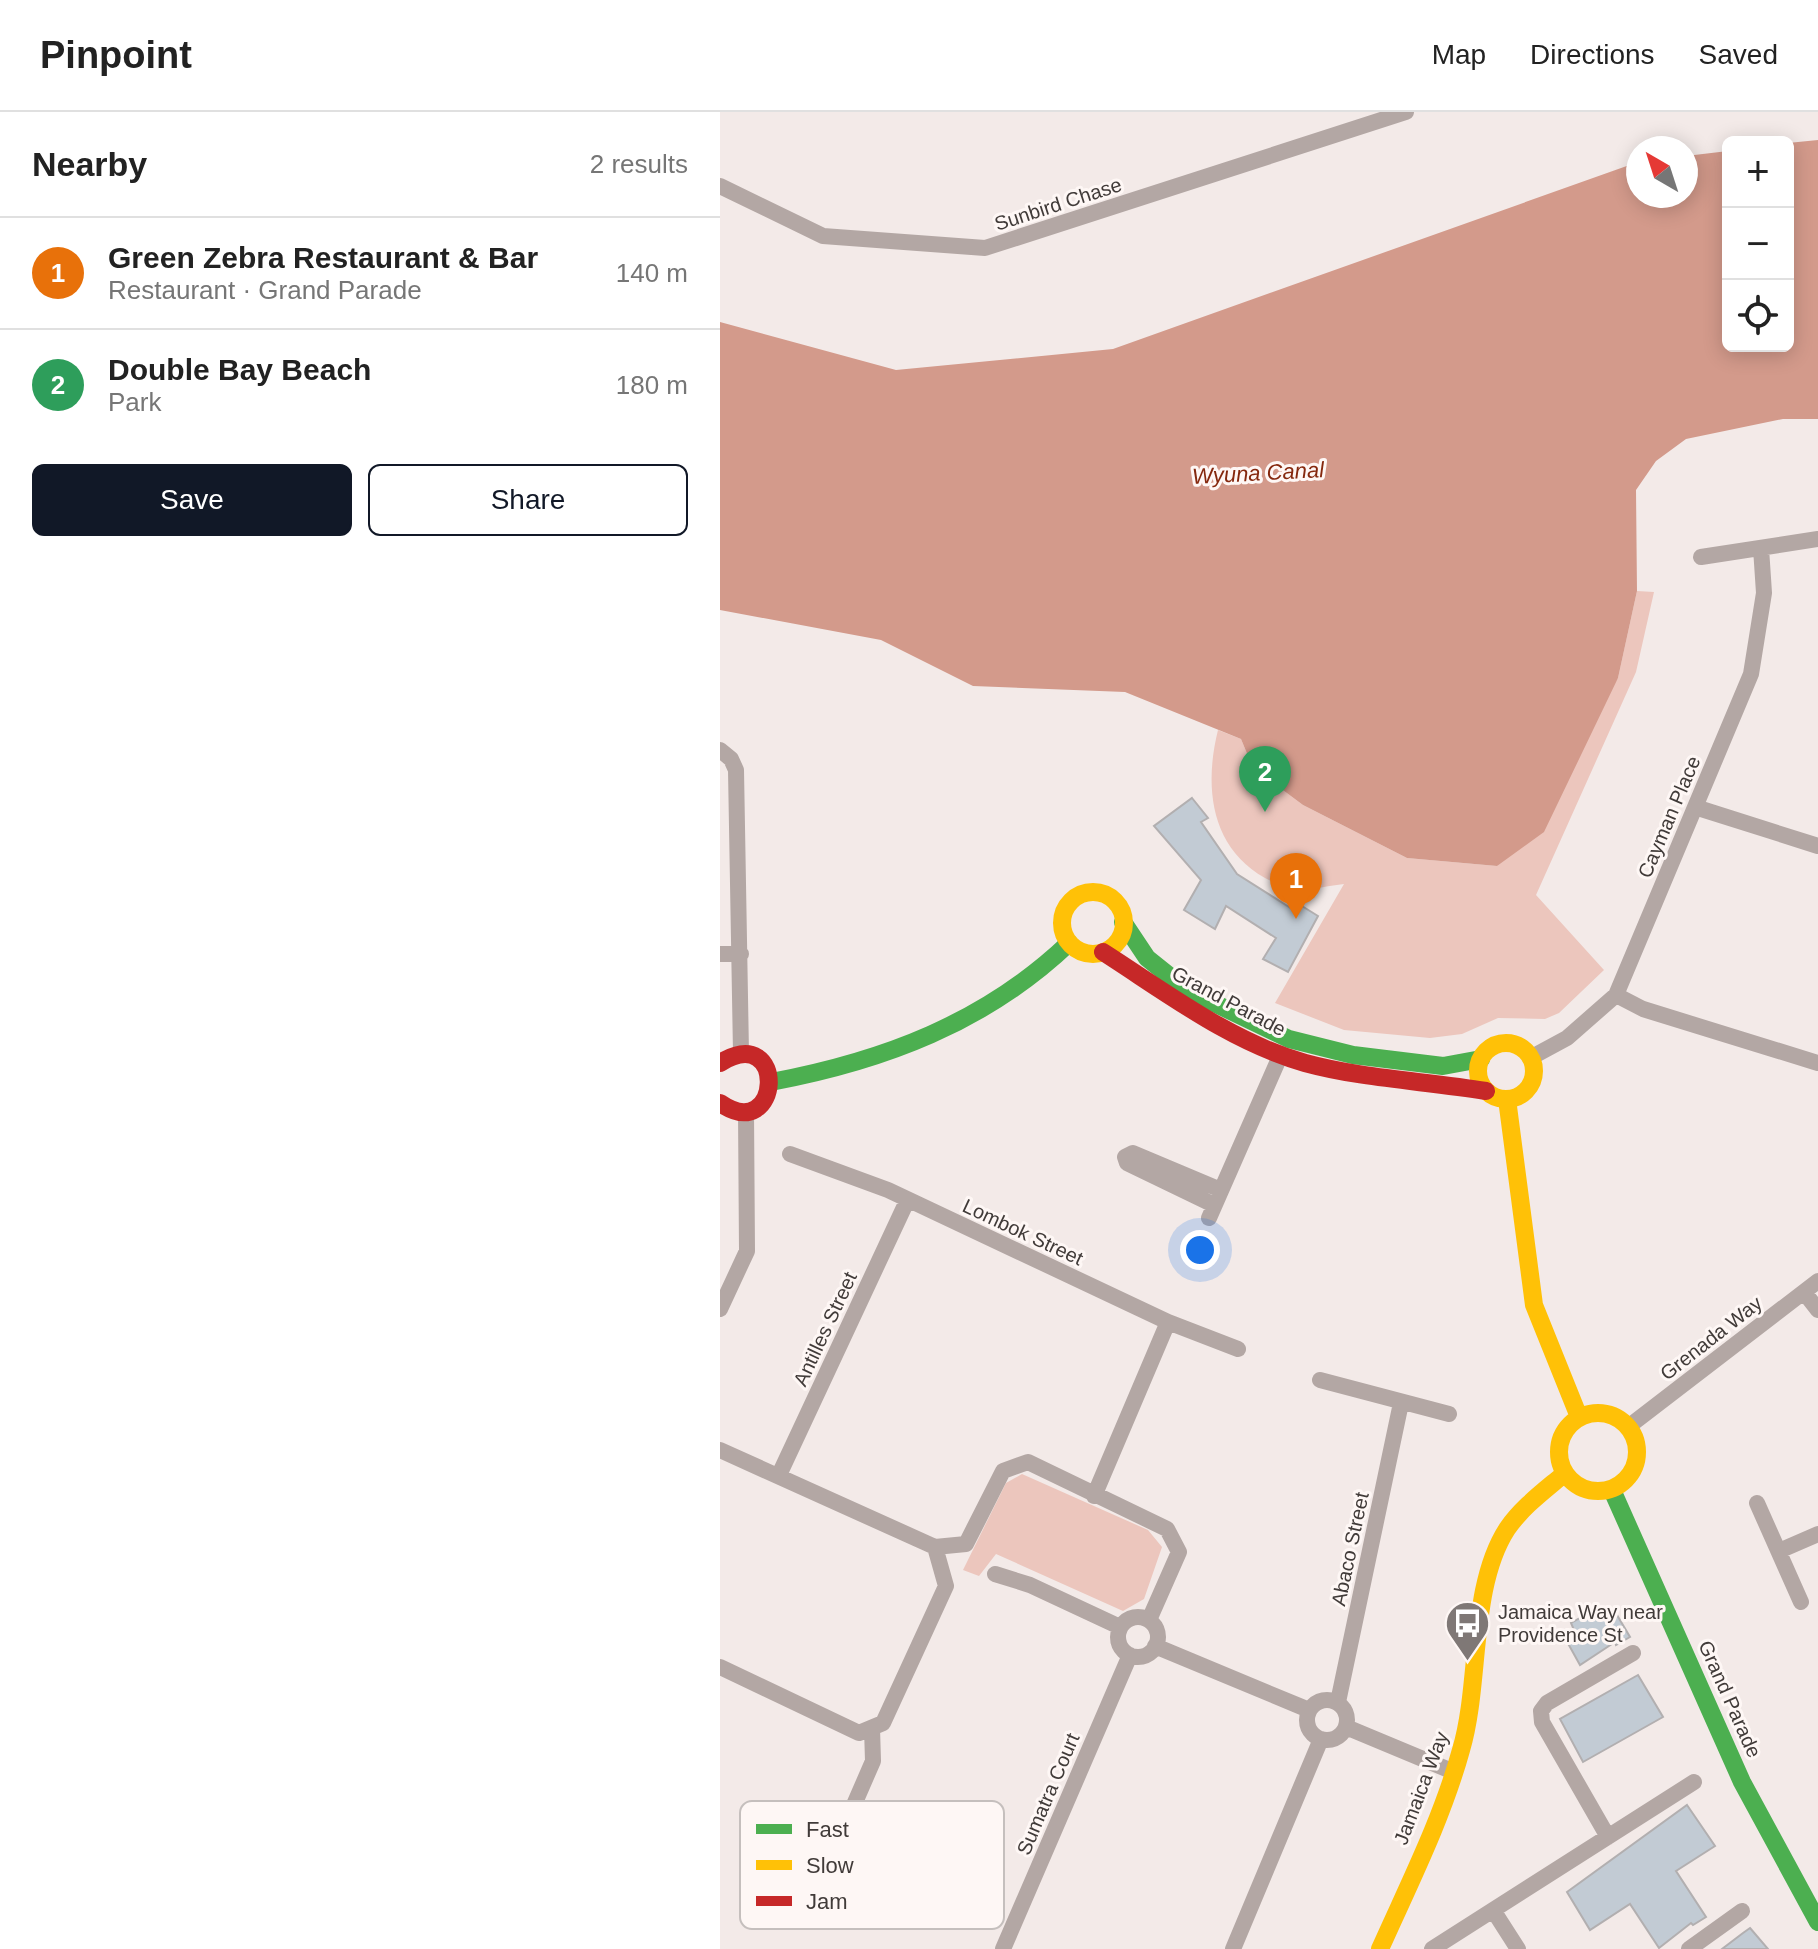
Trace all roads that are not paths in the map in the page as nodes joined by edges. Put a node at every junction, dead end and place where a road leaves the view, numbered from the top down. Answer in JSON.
{"nodes":[{"id":1,"x":1406,"y":112,"type":"edge"},
{"id":2,"x":1369,"y":118,"type":"edge"},
{"id":3,"x":720,"y":186,"type":"edge"},
{"id":4,"x":1818,"y":539,"type":"edge"},
{"id":5,"x":1761,"y":548,"type":"junction"},
{"id":6,"x":1701,"y":557,"type":"dead end"},
{"id":7,"x":720,"y":750,"type":"edge"},
{"id":8,"x":1695,"y":807,"type":"junction"},
{"id":9,"x":1818,"y":846,"type":"edge"},
{"id":10,"x":1123,"y":922,"type":"junction"},
{"id":11,"x":1069,"y":943,"type":"junction"},
{"id":12,"x":1103,"y":952,"type":"junction"},
{"id":13,"x":720,"y":954,"type":"edge"},
{"id":14,"x":741,"y":954,"type":"junction"},
{"id":15,"x":1616,"y":995,"type":"junction"},
{"id":16,"x":741,"y":1053,"type":"junction"},
{"id":17,"x":1281,"y":1054,"type":"junction"},
{"id":18,"x":1530,"y":1058,"type":"junction"},
{"id":19,"x":1481,"y":1059,"type":"junction"},
{"id":20,"x":720,"y":1063,"type":"edge"},
{"id":21,"x":1818,"y":1063,"type":"edge"},
{"id":22,"x":771,"y":1082,"type":"junction"},
{"id":23,"x":1486,"y":1091,"type":"junction"},
{"id":24,"x":1507,"y":1099,"type":"junction"},
{"id":25,"x":720,"y":1103,"type":"edge"},
{"id":26,"x":746,"y":1112,"type":"junction"},
{"id":27,"x":790,"y":1154,"type":"dead end"},
{"id":28,"x":907,"y":1201,"type":"junction"},
{"id":29,"x":1215,"y":1204,"type":"junction"},
{"id":30,"x":1811,"y":1286,"type":"edge"},
{"id":31,"x":720,"y":1309,"type":"edge"},
{"id":32,"x":1818,"y":1310,"type":"edge"},
{"id":33,"x":1168,"y":1322,"type":"junction"},
{"id":34,"x":1238,"y":1349,"type":"dead end"},
{"id":35,"x":1320,"y":1380,"type":"dead end"},
{"id":36,"x":1401,"y":1403,"type":"junction"},
{"id":37,"x":1449,"y":1414,"type":"dead end"},
{"id":38,"x":1579,"y":1417,"type":"junction"},
{"id":39,"x":1628,"y":1427,"type":"junction"},
{"id":40,"x":720,"y":1450,"type":"edge"},
{"id":41,"x":1564,"y":1474,"type":"junction"},
{"id":42,"x":779,"y":1475,"type":"junction"},
{"id":43,"x":1612,"y":1490,"type":"junction"},
{"id":44,"x":1094,"y":1496,"type":"junction"},
{"id":45,"x":1757,"y":1503,"type":"dead end"},
{"id":46,"x":1818,"y":1534,"type":"edge"},
{"id":47,"x":935,"y":1547,"type":"junction"},
{"id":48,"x":1779,"y":1551,"type":"junction"},
{"id":49,"x":995,"y":1574,"type":"dead end"},
{"id":50,"x":1801,"y":1602,"type":"dead end"},
{"id":51,"x":1149,"y":1620,"type":"junction"},
{"id":52,"x":1120,"y":1627,"type":"junction"},
{"id":53,"x":1155,"y":1646,"type":"junction"},
{"id":54,"x":1633,"y":1653,"type":"dead end"},
{"id":55,"x":1130,"y":1655,"type":"junction"},
{"id":56,"x":720,"y":1667,"type":"edge"},
{"id":57,"x":1338,"y":1702,"type":"junction"},
{"id":58,"x":1309,"y":1710,"type":"junction"},
{"id":59,"x":1346,"y":1727,"type":"junction"},
{"id":60,"x":872,"y":1728,"type":"junction"},
{"id":61,"x":1321,"y":1739,"type":"junction"},
{"id":62,"x":1454,"y":1772,"type":"junction"},
{"id":63,"x":1694,"y":1782,"type":"dead end"},
{"id":64,"x":856,"y":1801,"type":"edge"},
{"id":65,"x":1608,"y":1837,"type":"junction"},
{"id":66,"x":1493,"y":1910,"type":"junction"},
{"id":67,"x":1742,"y":1911,"type":"dead end"},
{"id":68,"x":1818,"y":1922,"type":"edge"},
{"id":69,"x":1003,"y":1949,"type":"edge"},
{"id":70,"x":1233,"y":1949,"type":"edge"},
{"id":71,"x":1380,"y":1949,"type":"edge"},
{"id":72,"x":1432,"y":1949,"type":"edge"},
{"id":73,"x":1518,"y":1949,"type":"edge"},
{"id":74,"x":1689,"y":1949,"type":"edge"}],
"edges":[{"from":1,"to":2,"type":"street","name":"Sunbird Chase"},
{"from":2,"to":3,"type":"street","name":"Sunbird Chase"},
{"from":4,"to":5,"type":"street"},
{"from":5,"to":6,"type":"street"},
{"from":5,"to":8,"type":"street","name":"Cayman Place"},
{"from":7,"to":14,"type":"street"},
{"from":8,"to":9,"type":"street"},
{"from":8,"to":15,"type":"street","name":"Cayman Place"},
{"from":10,"to":11,"type":"street"},
{"from":10,"to":12,"type":"street"},
{"from":10,"to":19,"type":"street","name":"Grand Parade"},
{"from":11,"to":12,"type":"street"},
{"from":11,"to":22,"type":"street"},
{"from":12,"to":17,"type":"street","name":"Grand Parade"},
{"from":13,"to":14,"type":"street"},
{"from":14,"to":16,"type":"street"},
{"from":15,"to":18,"type":"street","name":"Cayman Place"},
{"from":15,"to":21,"type":"street"},
{"from":16,"to":20,"type":"street"},
{"from":16,"to":22,"type":"street"},
{"from":17,"to":23,"type":"street","name":"Grand Parade"},
{"from":17,"to":29,"type":"street"},
{"from":18,"to":19,"type":"street"},
{"from":18,"to":24,"type":"street"},
{"from":19,"to":23,"type":"street"},
{"from":22,"to":26,"type":"street"},
{"from":23,"to":24,"type":"street"},
{"from":24,"to":38,"type":"street"},
{"from":25,"to":26,"type":"street"},
{"from":26,"to":31,"type":"street"},
{"from":27,"to":28,"type":"street","name":"Lombok Street"},
{"from":28,"to":33,"type":"street","name":"Lombok Street"},
{"from":28,"to":42,"type":"street","name":"Antilles Street"},
{"from":29,"to":29,"type":"street"},
{"from":30,"to":32,"type":"street"},
{"from":30,"to":39,"type":"street","name":"Grenada Way"},
{"from":33,"to":34,"type":"street","name":"Lombok Street"},
{"from":33,"to":44,"type":"street"},
{"from":35,"to":36,"type":"street"},
{"from":36,"to":37,"type":"street"},
{"from":36,"to":57,"type":"street","name":"Abaco Street"},
{"from":38,"to":39,"type":"street"},
{"from":38,"to":41,"type":"street"},
{"from":39,"to":43,"type":"street"},
{"from":40,"to":42,"type":"street"},
{"from":41,"to":43,"type":"street"},
{"from":41,"to":62,"type":"street","name":"Jamaica Way"},
{"from":42,"to":47,"type":"street"},
{"from":43,"to":68,"type":"street","name":"Grand Parade"},
{"from":44,"to":47,"type":"street"},
{"from":44,"to":51,"type":"street"},
{"from":45,"to":48,"type":"street"},
{"from":46,"to":48,"type":"street"},
{"from":47,"to":60,"type":"street"},
{"from":48,"to":50,"type":"street"},
{"from":49,"to":52,"type":"street"},
{"from":51,"to":52,"type":"street"},
{"from":51,"to":53,"type":"street"},
{"from":52,"to":55,"type":"street"},
{"from":53,"to":55,"type":"street"},
{"from":53,"to":58,"type":"street"},
{"from":54,"to":65,"type":"street"},
{"from":55,"to":69,"type":"street","name":"Sumatra Court"},
{"from":56,"to":60,"type":"street"},
{"from":57,"to":58,"type":"street"},
{"from":57,"to":59,"type":"street"},
{"from":58,"to":61,"type":"street"},
{"from":59,"to":61,"type":"street"},
{"from":59,"to":62,"type":"street"},
{"from":60,"to":64,"type":"street"},
{"from":61,"to":70,"type":"street"},
{"from":62,"to":71,"type":"street","name":"Jamaica Way"},
{"from":63,"to":65,"type":"street"},
{"from":65,"to":66,"type":"street"},
{"from":66,"to":72,"type":"street"},
{"from":66,"to":73,"type":"street"},
{"from":67,"to":74,"type":"street"}]}
